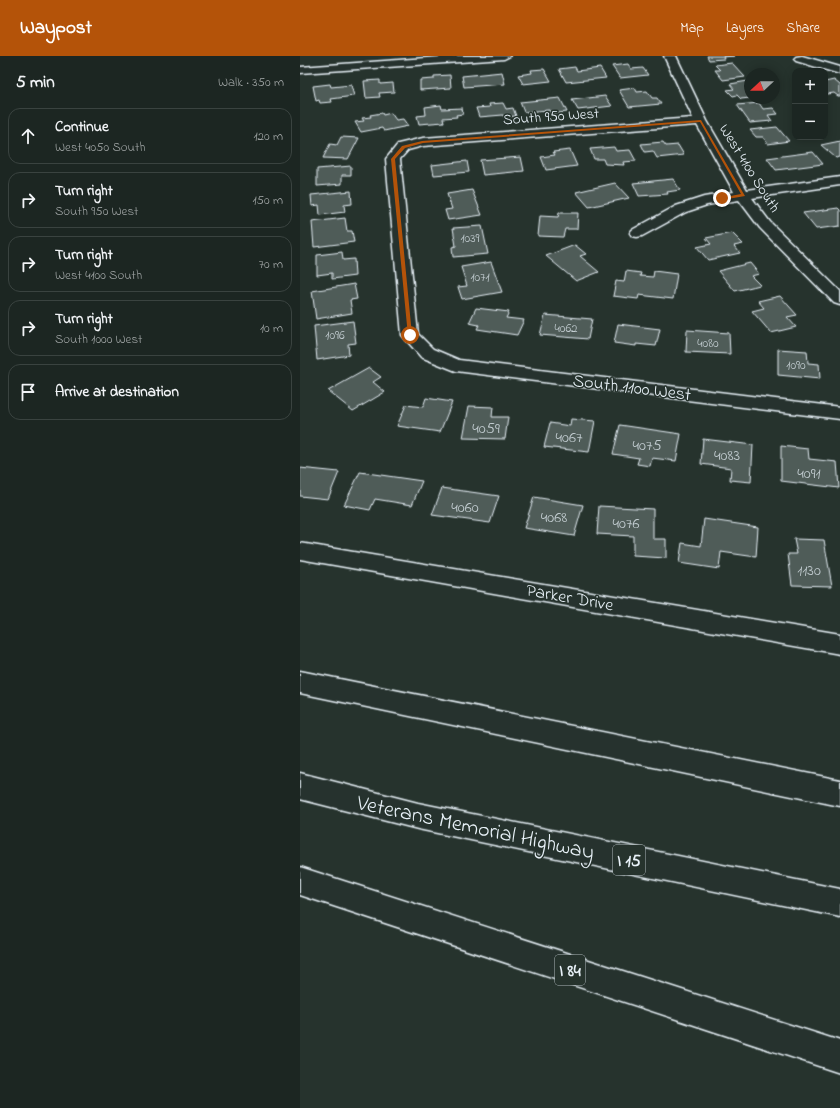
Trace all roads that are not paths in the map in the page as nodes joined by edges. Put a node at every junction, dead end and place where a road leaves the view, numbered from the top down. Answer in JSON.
{"nodes":[{"id":1,"x":305,"y":56,"type":"edge"},
{"id":2,"x":484,"y":56,"type":"edge"},
{"id":3,"x":504,"y":56,"type":"edge"},
{"id":4,"x":670,"y":56,"type":"edge"},
{"id":5,"x":800,"y":59,"type":"dead end"},
{"id":6,"x":304,"y":70,"type":"edge"},
{"id":7,"x":840,"y":70,"type":"edge"},
{"id":8,"x":701,"y":121,"type":"junction"},
{"id":9,"x":840,"y":180,"type":"edge"},
{"id":10,"x":743,"y":195,"type":"junction"},
{"id":11,"x":637,"y":233,"type":"dead end"},
{"id":12,"x":840,"y":300,"type":"edge"},
{"id":13,"x":427,"y":353,"type":"joint"},
{"id":14,"x":840,"y":413,"type":"edge"},
{"id":15,"x":300,"y":551,"type":"edge"},
{"id":16,"x":840,"y":644,"type":"edge"},
{"id":17,"x":300,"y":682,"type":"edge"},
{"id":18,"x":300,"y":786,"type":"edge"},
{"id":19,"x":840,"y":793,"type":"edge"},
{"id":20,"x":300,"y":881,"type":"edge"},
{"id":21,"x":840,"y":903,"type":"edge"},
{"id":22,"x":840,"y":1057,"type":"edge"}],
"edges":[{"from":1,"to":6,"type":"main road"},
{"from":2,"to":3,"type":"main road"},
{"from":2,"to":6,"type":"main road"},
{"from":4,"to":8,"type":"main road","name":"West 4100 South"},
{"from":5,"to":7,"type":"main road"},
{"from":8,"to":10,"type":"main road","name":"West 4100 South"},
{"from":8,"to":13,"type":"main road","name":"South 950 West"},
{"from":9,"to":10,"type":"main road"},
{"from":10,"to":11,"type":"main road"},
{"from":10,"to":12,"type":"main road","name":"West 4100 South"},
{"from":13,"to":14,"type":"main road","name":"South 1100 West"},
{"from":15,"to":16,"type":"main road","name":"Parker Drive"},
{"from":17,"to":19,"type":"main road"},
{"from":18,"to":21,"type":"main road","name":"Veterans Memorial Highway","number":"I 15"},
{"from":20,"to":22,"type":"main road","number":"I 84"}]}
